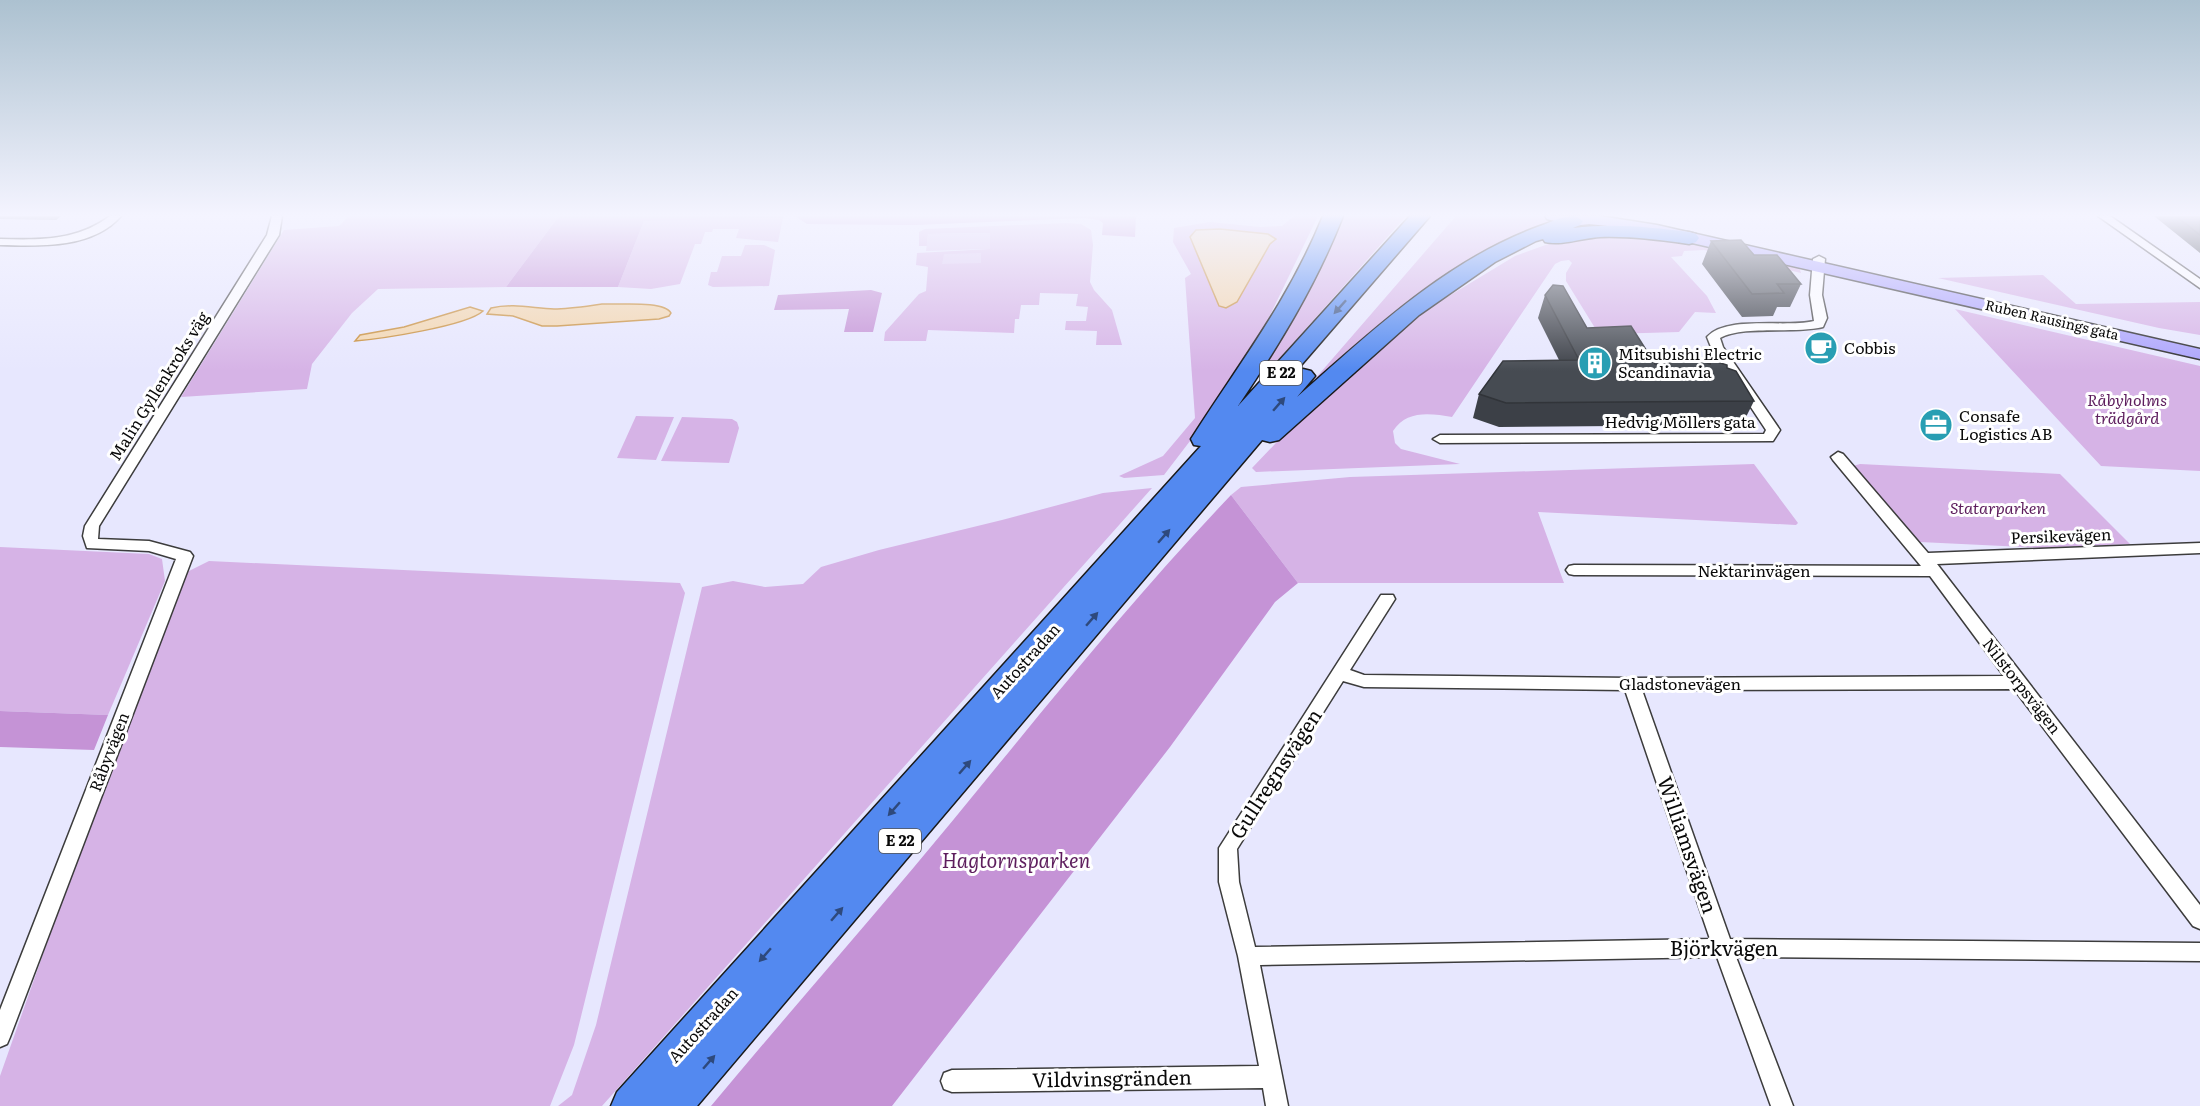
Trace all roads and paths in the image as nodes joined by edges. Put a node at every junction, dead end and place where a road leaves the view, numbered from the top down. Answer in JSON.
{"nodes":[{"id":1,"x":253,"y":268,"type":"edge"},
{"id":2,"x":1311,"y":268,"type":"edge"},
{"id":3,"x":1374,"y":268,"type":"edge"},
{"id":4,"x":1396,"y":268,"type":"edge"},
{"id":5,"x":1475,"y":268,"type":"edge"},
{"id":6,"x":1819,"y":268,"type":"edge"},
{"id":7,"x":1838,"y":268,"type":"edge"},
{"id":8,"x":1840,"y":268,"type":"edge"},
{"id":9,"x":2177,"y":268,"type":"edge"},
{"id":10,"x":2200,"y":284,"type":"edge"},
{"id":11,"x":2200,"y":345,"type":"edge"},
{"id":12,"x":2200,"y":354,"type":"edge"},
{"id":13,"x":1440,"y":439,"type":"dead end"},
{"id":14,"x":1838,"y":458,"type":"dead end"},
{"id":15,"x":1199,"y":496,"type":"junction"},
{"id":16,"x":1142,"y":529,"type":"junction"},
{"id":17,"x":92,"y":544,"type":"joint"},
{"id":18,"x":2200,"y":548,"type":"edge"},
{"id":19,"x":1929,"y":565,"type":"junction"},
{"id":20,"x":1574,"y":570,"type":"dead end"},
{"id":21,"x":1387,"y":599,"type":"dead end"},
{"id":22,"x":1341,"y":674,"type":"junction"},
{"id":23,"x":2020,"y":682,"type":"junction"},
{"id":24,"x":1631,"y":684,"type":"junction"},
{"id":25,"x":2200,"y":920,"type":"edge"},
{"id":26,"x":1723,"y":948,"type":"junction"},
{"id":27,"x":2200,"y":952,"type":"edge"},
{"id":28,"x":1248,"y":956,"type":"junction"},
{"id":29,"x":0,"y":1038,"type":"edge"},
{"id":30,"x":1272,"y":1077,"type":"junction"},
{"id":31,"x":951,"y":1081,"type":"dead end"},
{"id":32,"x":631,"y":1106,"type":"edge"},
{"id":33,"x":671,"y":1106,"type":"edge"},
{"id":34,"x":1277,"y":1106,"type":"edge"},
{"id":35,"x":1782,"y":1106,"type":"edge"}],
"edges":[{"from":1,"to":17,"type":"street","name":"Malin Gyllenkroks väg"},
{"from":2,"to":16,"type":"highway"},
{"from":3,"to":16,"type":"highway","name":"Autostradan","number":"E 22","one_way":true},
{"from":15,"to":4,"type":"highway","name":"Autostradan","number":"E 22","one_way":true},
{"from":5,"to":15,"type":"highway"},
{"from":6,"to":13,"type":"street","name":"Hedvig Möllers gata"},
{"from":7,"to":12,"type":"main road","name":"Ruben Rausings gata"},
{"from":8,"to":11,"type":"main road","name":"Ruben Rausings gata"},
{"from":9,"to":10,"type":"street"},
{"from":14,"to":19,"type":"street","name":"Nilstorpsvägen"},
{"from":33,"to":15,"type":"highway","name":"Autostradan","number":"E 22","one_way":true},
{"from":16,"to":32,"type":"highway","name":"Autostradan","number":"E 22","one_way":true},
{"from":17,"to":29,"type":"street","name":"Råbyvägen"},
{"from":18,"to":19,"type":"street","name":"Persikevägen"},
{"from":19,"to":20,"type":"street","name":"Nektarinvägen"},
{"from":19,"to":23,"type":"street","name":"Nilstorpsvägen"},
{"from":21,"to":22,"type":"street","name":"Gullregnsvägen"},
{"from":22,"to":24,"type":"street","name":"Gladstonevägen"},
{"from":22,"to":28,"type":"street","name":"Gullregnsvägen"},
{"from":23,"to":24,"type":"street","name":"Gladstonevägen"},
{"from":23,"to":25,"type":"street","name":"Nilstorpsvägen"},
{"from":24,"to":26,"type":"street","name":"Williamsvägen"},
{"from":26,"to":27,"type":"street","name":"Björkvägen"},
{"from":26,"to":28,"type":"street","name":"Björkvägen"},
{"from":26,"to":35,"type":"street","name":"Williamsvägen"},
{"from":28,"to":30,"type":"street","name":"Gullregnsvägen"},
{"from":30,"to":31,"type":"street","name":"Vildvinsgränden"},
{"from":30,"to":34,"type":"street","name":"Gullregnsvägen"}]}
